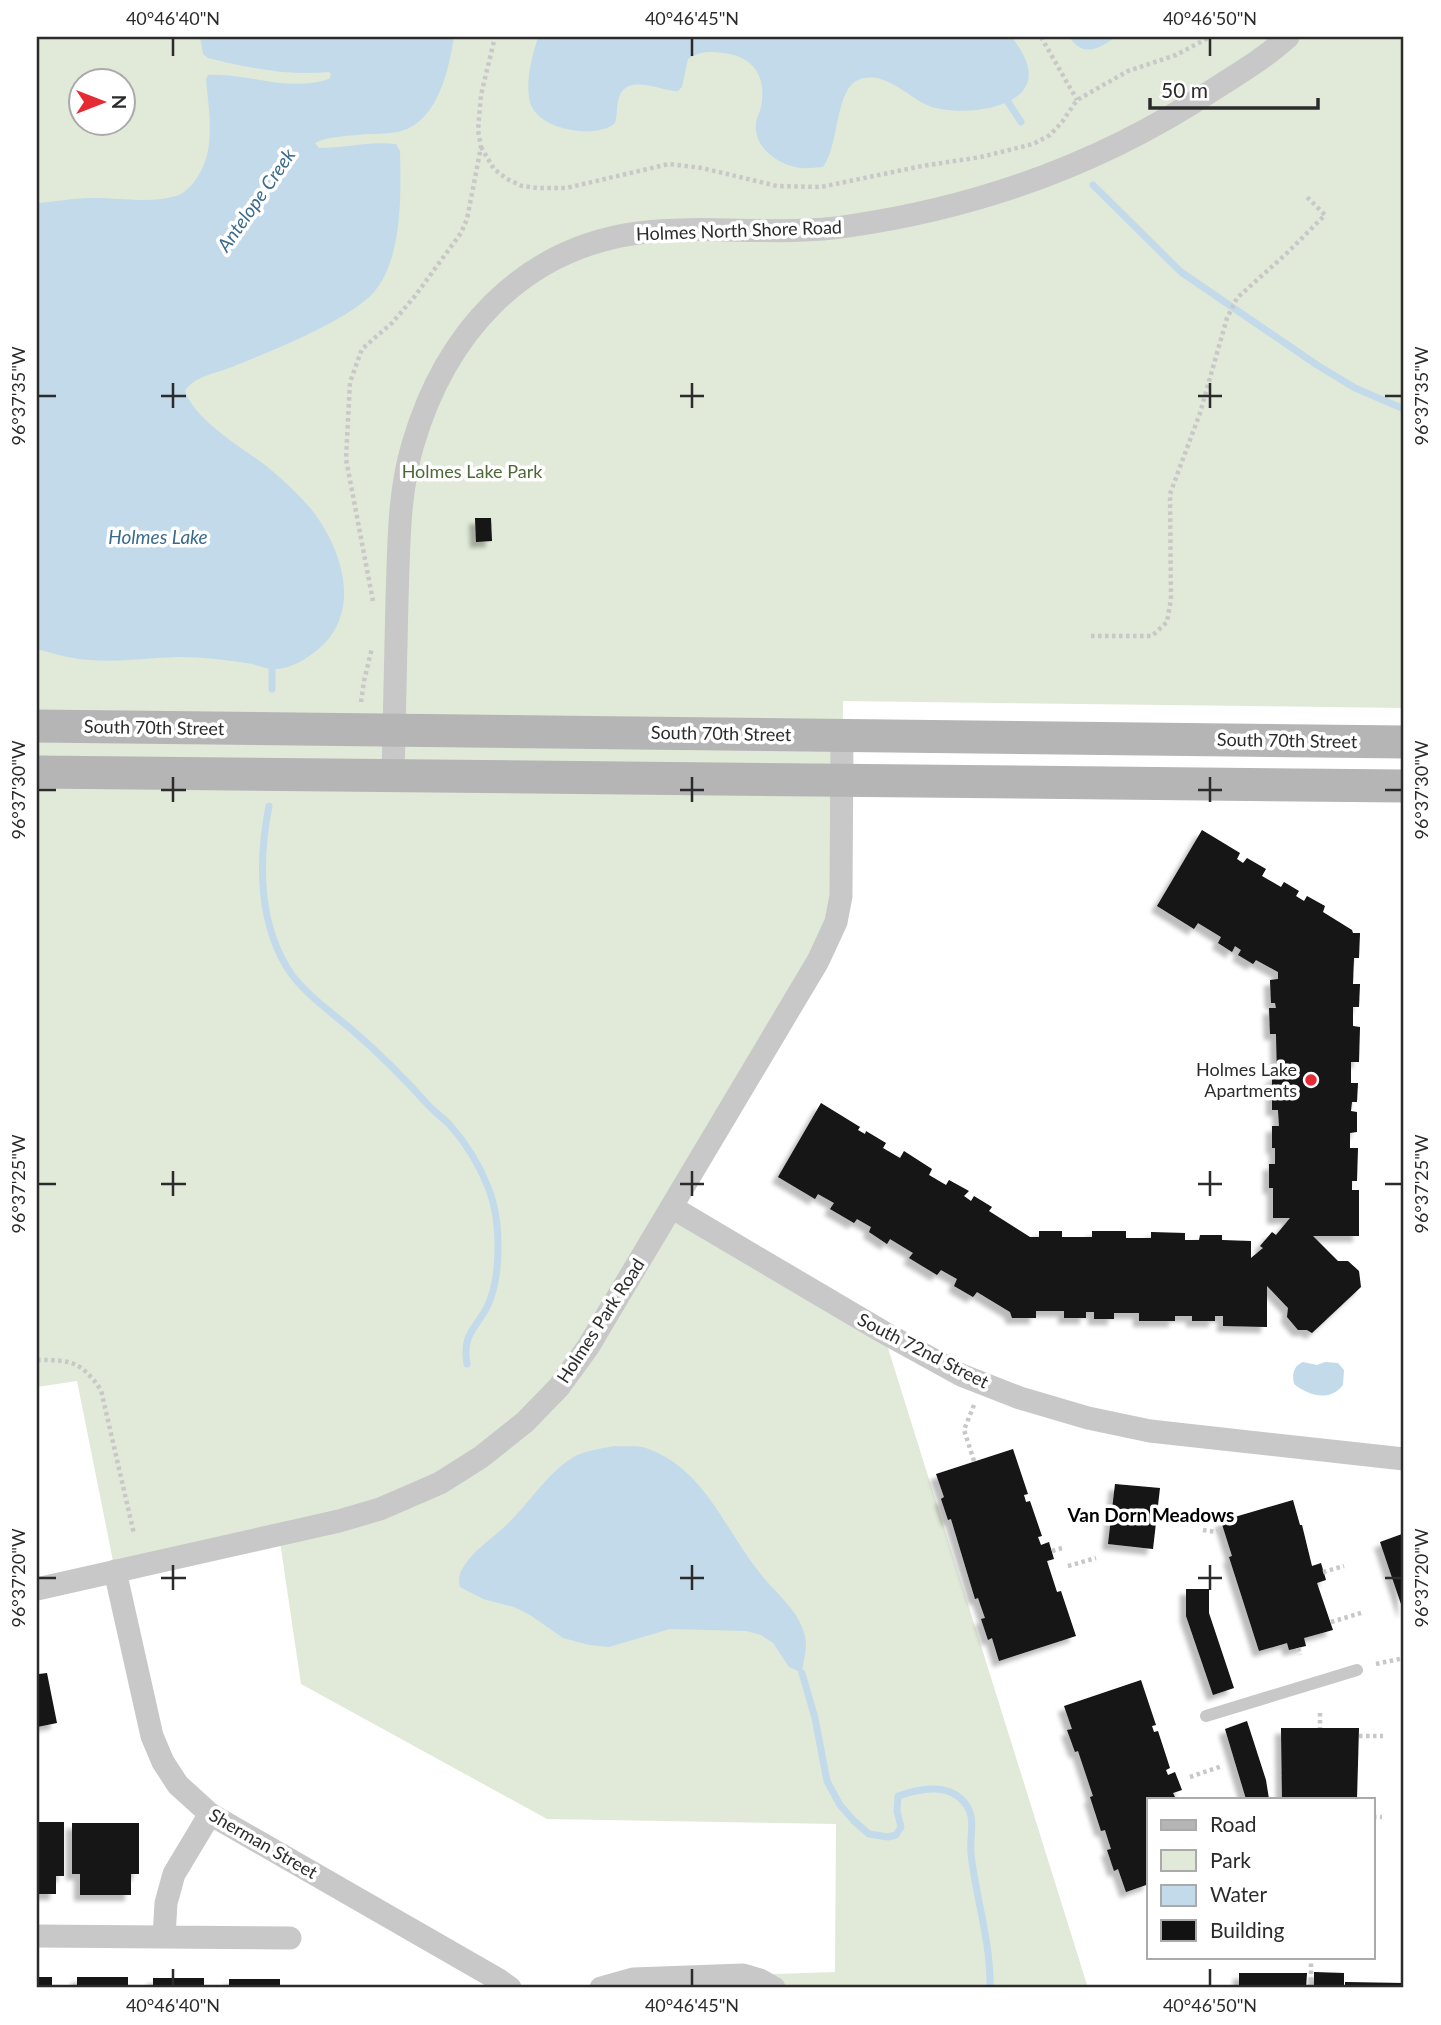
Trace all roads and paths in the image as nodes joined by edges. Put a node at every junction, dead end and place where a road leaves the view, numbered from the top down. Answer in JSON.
{"nodes":[{"id":1,"x":495,"y":37,"type":"edge"},
{"id":2,"x":1041,"y":37,"type":"edge"},
{"id":3,"x":1210,"y":37,"type":"edge"},
{"id":4,"x":1288,"y":37,"type":"edge"},
{"id":5,"x":1077,"y":100,"type":"junction"},
{"id":6,"x":481,"y":147,"type":"junction"},
{"id":7,"x":1306,"y":195,"type":"dead end"},
{"id":8,"x":374,"y":603,"type":"dead end"},
{"id":9,"x":1091,"y":636,"type":"dead end"},
{"id":10,"x":375,"y":637,"type":"dead end"},
{"id":11,"x":361,"y":702,"type":"dead end"},
{"id":12,"x":37,"y":726,"type":"edge"},
{"id":13,"x":394,"y":731,"type":"junction"},
{"id":14,"x":842,"y":735,"type":"junction"},
{"id":15,"x":1404,"y":743,"type":"edge"},
{"id":16,"x":37,"y":772,"type":"edge"},
{"id":17,"x":393,"y":776,"type":"junction"},
{"id":18,"x":842,"y":779,"type":"junction"},
{"id":19,"x":1404,"y":786,"type":"edge"},
{"id":20,"x":673,"y":1208,"type":"junction"},
{"id":21,"x":37,"y":1360,"type":"edge"},
{"id":22,"x":974,"y":1405,"type":"dead end"},
{"id":23,"x":1404,"y":1459,"type":"edge"},
{"id":24,"x":974,"y":1461,"type":"dead end"},
{"id":25,"x":1223,"y":1529,"type":"dead end"},
{"id":26,"x":1203,"y":1530,"type":"dead end"},
{"id":27,"x":134,"y":1534,"type":"dead end"},
{"id":28,"x":1062,"y":1548,"type":"dead end"},
{"id":29,"x":1052,"y":1551,"type":"dead end"},
{"id":30,"x":1096,"y":1558,"type":"dead end"},
{"id":31,"x":1068,"y":1566,"type":"dead end"},
{"id":32,"x":1344,"y":1566,"type":"dead end"},
{"id":33,"x":115,"y":1572,"type":"junction"},
{"id":34,"x":1324,"y":1572,"type":"dead end"},
{"id":35,"x":37,"y":1589,"type":"edge"},
{"id":36,"x":1361,"y":1614,"type":"dead end"},
{"id":37,"x":1331,"y":1622,"type":"dead end"},
{"id":38,"x":1298,"y":1648,"type":"dead end"},
{"id":39,"x":1300,"y":1655,"type":"dead end"},
{"id":40,"x":1404,"y":1658,"type":"edge"},
{"id":41,"x":1376,"y":1664,"type":"dead end"},
{"id":42,"x":1357,"y":1670,"type":"dead end"},
{"id":43,"x":1320,"y":1713,"type":"dead end"},
{"id":44,"x":1206,"y":1716,"type":"dead end"},
{"id":45,"x":1320,"y":1728,"type":"dead end"},
{"id":46,"x":1359,"y":1736,"type":"dead end"},
{"id":47,"x":1383,"y":1736,"type":"dead end"},
{"id":48,"x":1222,"y":1766,"type":"dead end"},
{"id":49,"x":1190,"y":1777,"type":"dead end"},
{"id":50,"x":210,"y":1814,"type":"junction"},
{"id":51,"x":1374,"y":1817,"type":"edge"},
{"id":52,"x":1382,"y":1817,"type":"dead end"},
{"id":53,"x":37,"y":1936,"type":"edge"},
{"id":54,"x":164,"y":1937,"type":"junction"},
{"id":55,"x":290,"y":1938,"type":"dead end"},
{"id":56,"x":1311,"y":1958,"type":"edge"},
{"id":57,"x":510,"y":1988,"type":"edge"},
{"id":58,"x":601,"y":1988,"type":"edge"},
{"id":59,"x":774,"y":1988,"type":"edge"},
{"id":60,"x":1311,"y":1988,"type":"edge"}],
"edges":[{"from":1,"to":6,"type":"path"},
{"from":2,"to":5,"type":"path"},
{"from":3,"to":5,"type":"path"},
{"from":4,"to":13,"type":"street","name":"Holmes North Shore Road"},
{"from":5,"to":6,"type":"path"},
{"from":6,"to":8,"type":"path"},
{"from":7,"to":9,"type":"path"},
{"from":10,"to":11,"type":"path"},
{"from":12,"to":13,"type":"main road","name":"South 70th Street"},
{"from":13,"to":14,"type":"main road","name":"South 70th Street"},
{"from":13,"to":17,"type":"street","name":"Holmes North Shore Road"},
{"from":14,"to":15,"type":"main road","name":"South 70th Street"},
{"from":14,"to":18,"type":"street","name":"Holmes Park Road"},
{"from":16,"to":17,"type":"main road"},
{"from":17,"to":18,"type":"main road"},
{"from":18,"to":19,"type":"main road"},
{"from":18,"to":20,"type":"street","name":"Holmes Park Road"},
{"from":20,"to":23,"type":"street","name":"South 72nd Street"},
{"from":20,"to":33,"type":"street","name":"Holmes Park Road"},
{"from":21,"to":27,"type":"path"},
{"from":22,"to":24,"type":"path"},
{"from":25,"to":26,"type":"path"},
{"from":28,"to":29,"type":"path"},
{"from":30,"to":31,"type":"path"},
{"from":32,"to":34,"type":"path"},
{"from":33,"to":35,"type":"street","name":"Holmes Park Road"},
{"from":33,"to":50,"type":"street","name":"Sherman Street"},
{"from":36,"to":37,"type":"path"},
{"from":38,"to":39,"type":"path"},
{"from":40,"to":41,"type":"path"},
{"from":42,"to":44,"type":"lane"},
{"from":43,"to":45,"type":"path"},
{"from":46,"to":47,"type":"path"},
{"from":48,"to":49,"type":"path"},
{"from":50,"to":54,"type":"street"},
{"from":50,"to":57,"type":"street","name":"Sherman Street"},
{"from":51,"to":52,"type":"path"},
{"from":53,"to":54,"type":"street"},
{"from":54,"to":55,"type":"street"},
{"from":56,"to":60,"type":"path"},
{"from":58,"to":59,"type":"street"}]}
